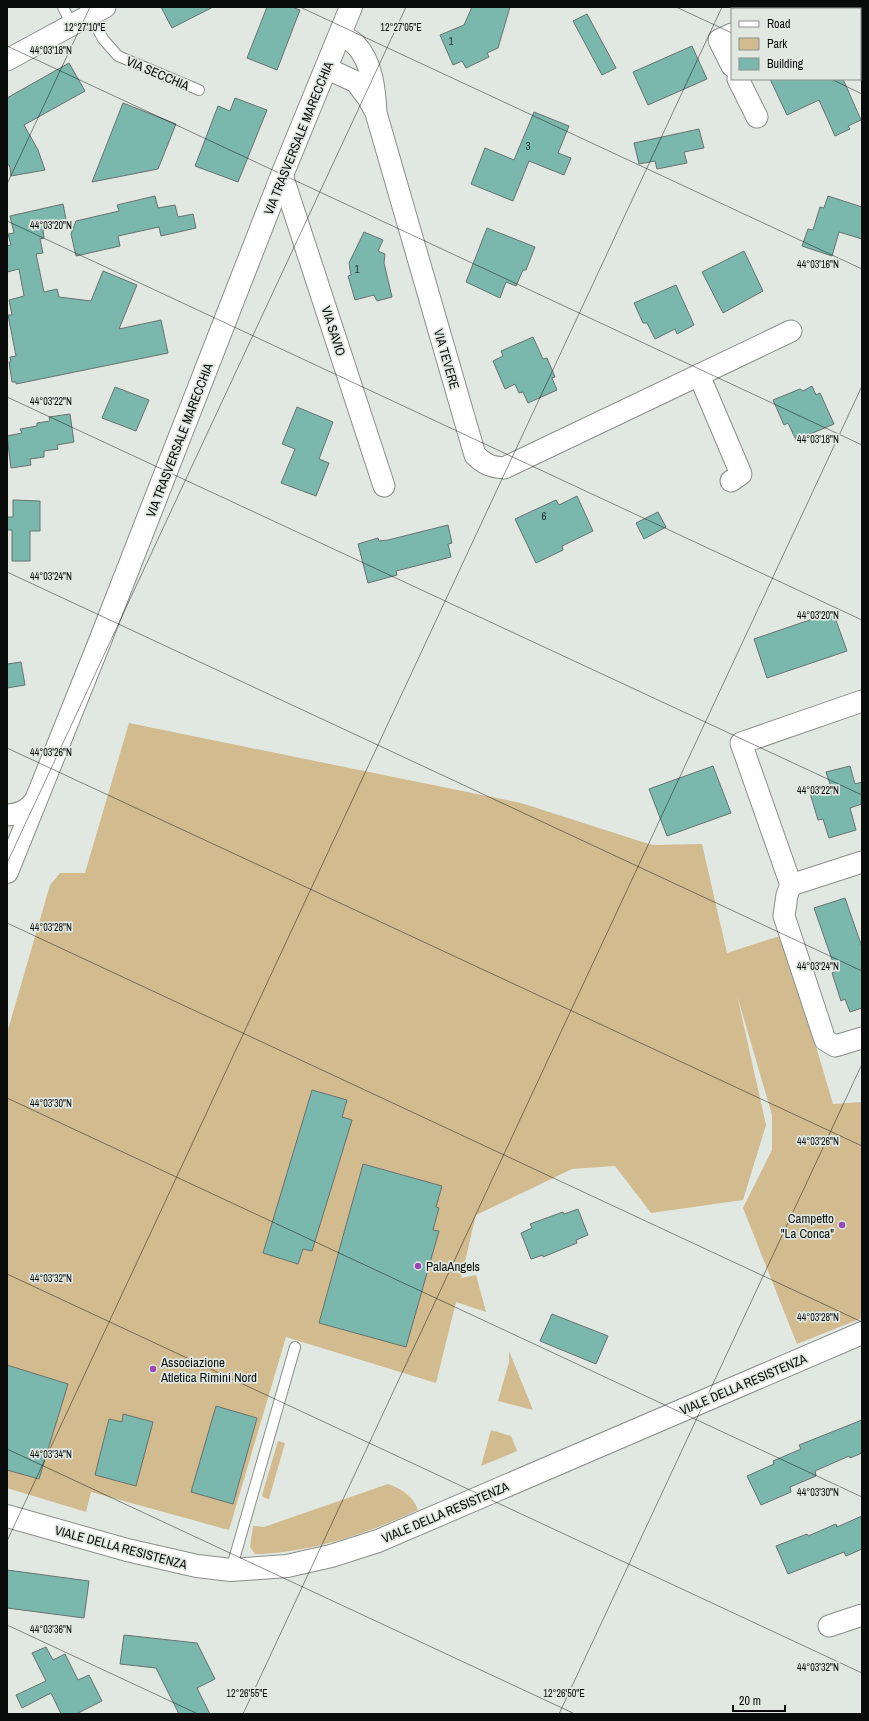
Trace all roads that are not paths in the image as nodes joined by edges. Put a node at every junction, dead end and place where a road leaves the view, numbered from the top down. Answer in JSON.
{"nodes":[{"id":1,"x":62,"y":7,"type":"edge"},
{"id":2,"x":350,"y":7,"type":"edge"},
{"id":3,"x":89,"y":16,"type":"edge"},
{"id":4,"x":340,"y":34,"type":"junction"},
{"id":5,"x":731,"y":34,"type":"edge"},
{"id":6,"x":7,"y":60,"type":"edge"},
{"id":7,"x":731,"y":64,"type":"edge"},
{"id":8,"x":326,"y":68,"type":"junction"},
{"id":9,"x":739,"y":80,"type":"edge"},
{"id":10,"x":199,"y":90,"type":"dead end"},
{"id":11,"x":376,"y":113,"type":"junction"},
{"id":12,"x":757,"y":116,"type":"dead end"},
{"id":13,"x":282,"y":175,"type":"junction"},
{"id":14,"x":791,"y":331,"type":"dead end"},
{"id":15,"x":699,"y":375,"type":"junction"},
{"id":16,"x":736,"y":477,"type":"dead end"},
{"id":17,"x":384,"y":486,"type":"dead end"},
{"id":18,"x":862,"y":701,"type":"edge"},
{"id":19,"x":36,"y":800,"type":"junction"},
{"id":20,"x":7,"y":815,"type":"edge"},
{"id":21,"x":8,"y":862,"type":"edge"},
{"id":22,"x":862,"y":862,"type":"edge"},
{"id":23,"x":789,"y":890,"type":"junction"},
{"id":24,"x":862,"y":1038,"type":"edge"},
{"id":25,"x":862,"y":1333,"type":"edge"},
{"id":26,"x":295,"y":1347,"type":"dead end"},
{"id":27,"x":7,"y":1516,"type":"edge"},
{"id":28,"x":231,"y":1570,"type":"junction"},
{"id":29,"x":862,"y":1615,"type":"edge"},
{"id":30,"x":829,"y":1626,"type":"dead end"}],
"edges":[{"from":1,"to":3,"type":"lane","name":"VIA SECCHIA"},
{"from":2,"to":4,"type":"street","name":"VIA TRASVERSALE MARECCHIA"},
{"from":3,"to":6,"type":"street"},
{"from":3,"to":10,"type":"lane","name":"VIA SECCHIA"},
{"from":4,"to":8,"type":"street","name":"VIA TRASVERSALE MARECCHIA"},
{"from":4,"to":11,"type":"street","name":"VIA TEVERE"},
{"from":5,"to":7,"type":"street"},
{"from":8,"to":11,"type":"street"},
{"from":8,"to":13,"type":"street","name":"VIA TRASVERSALE MARECCHIA"},
{"from":9,"to":12,"type":"street"},
{"from":11,"to":15,"type":"street","name":"VIA TEVERE"},
{"from":13,"to":17,"type":"street","name":"VIA SAVIO"},
{"from":13,"to":19,"type":"street","name":"VIA TRASVERSALE MARECCHIA"},
{"from":14,"to":15,"type":"street","name":"VIA TEVERE"},
{"from":15,"to":16,"type":"street"},
{"from":18,"to":23,"type":"street"},
{"from":19,"to":20,"type":"street"},
{"from":19,"to":21,"type":"street","name":"VIA TRASVERSALE MARECCHIA"},
{"from":22,"to":23,"type":"street"},
{"from":23,"to":24,"type":"street"},
{"from":25,"to":28,"type":"street","name":"VIALE DELLA RESISTENZA"},
{"from":26,"to":28,"type":"lane"},
{"from":27,"to":28,"type":"street","name":"VIALE DELLA RESISTENZA"},
{"from":29,"to":30,"type":"street"}]}
